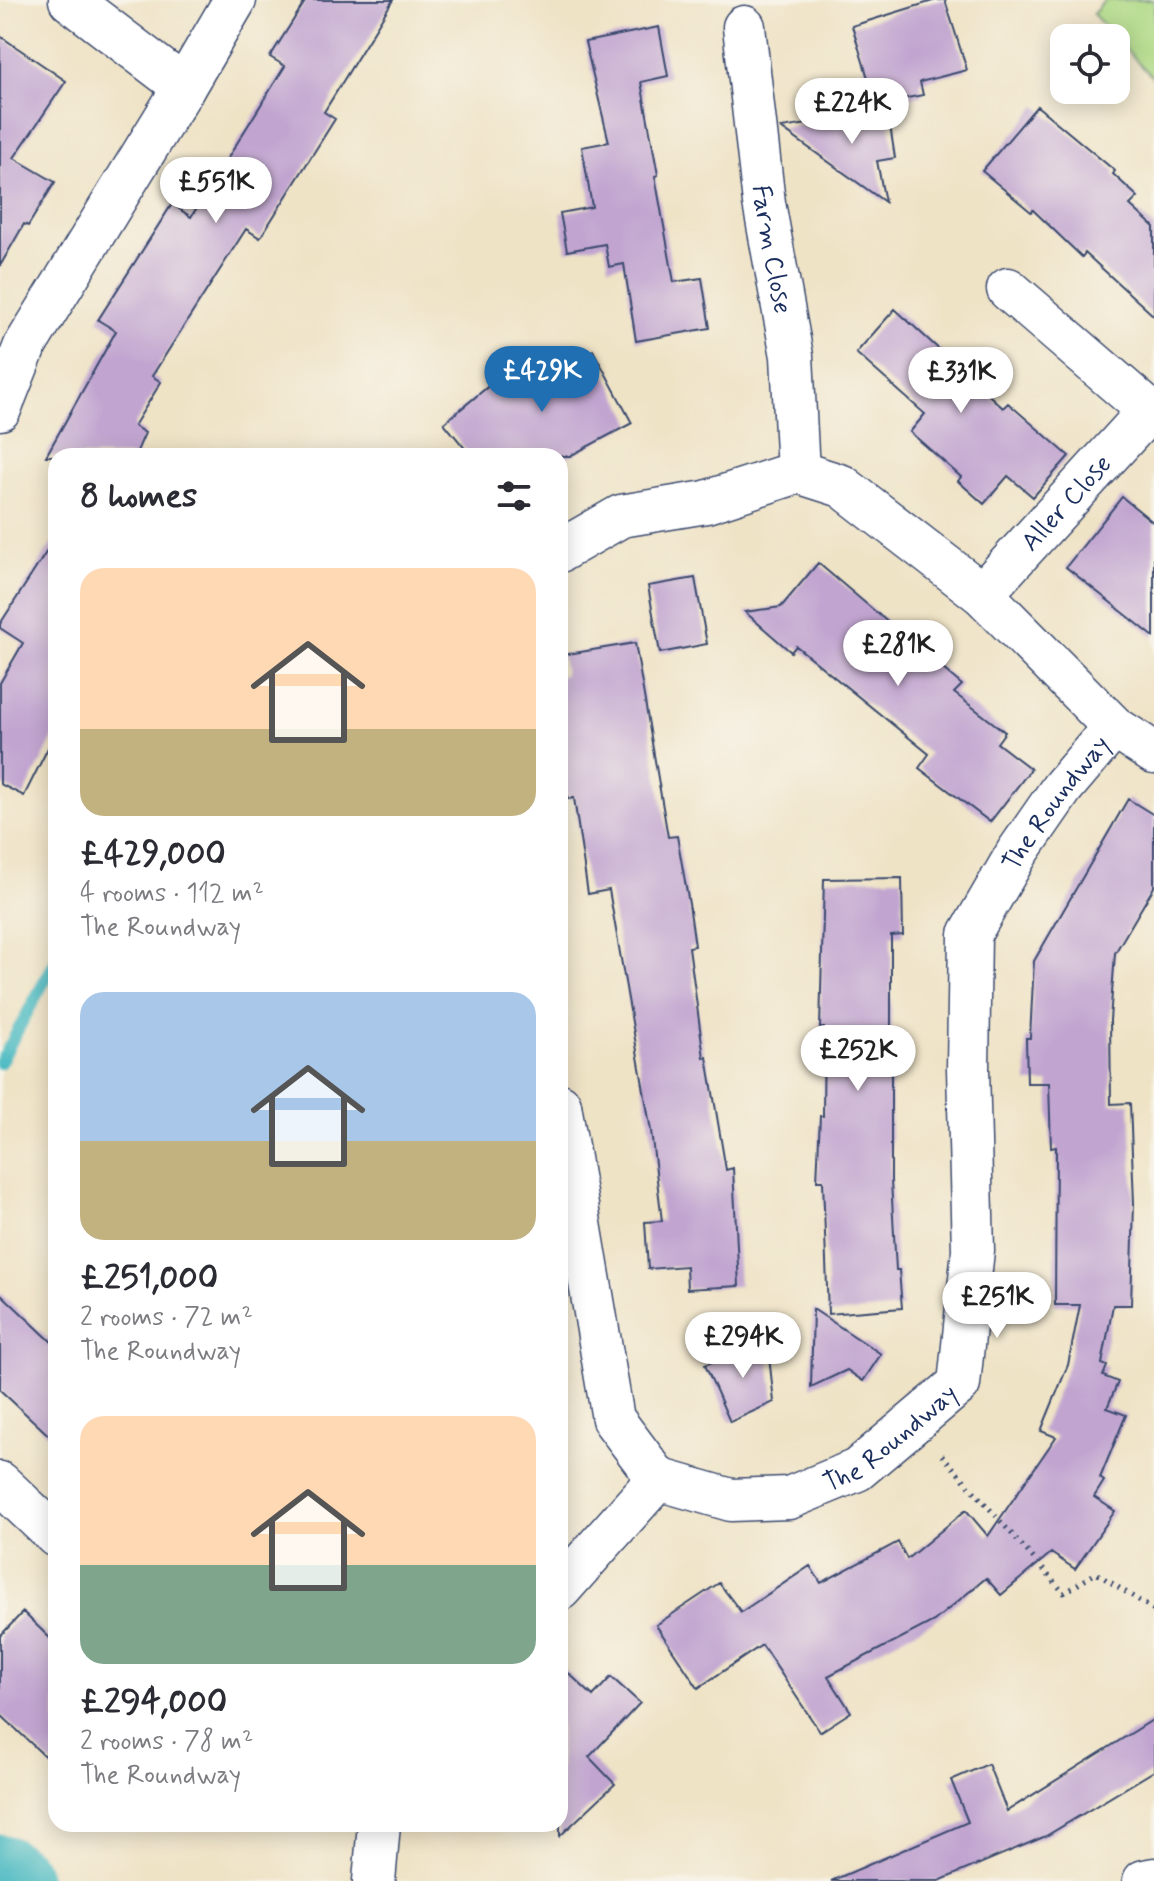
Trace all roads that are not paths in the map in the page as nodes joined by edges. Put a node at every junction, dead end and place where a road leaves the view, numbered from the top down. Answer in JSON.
{"nodes":[{"id":1,"x":70,"y":0,"type":"edge"},
{"id":2,"x":235,"y":0,"type":"edge"},
{"id":3,"x":744,"y":27,"type":"dead end"},
{"id":4,"x":184,"y":87,"type":"junction"},
{"id":5,"x":1008,"y":289,"type":"dead end"},
{"id":6,"x":0,"y":409,"type":"edge"},
{"id":7,"x":1151,"y":413,"type":"edge"},
{"id":8,"x":798,"y":472,"type":"junction"},
{"id":9,"x":568,"y":546,"type":"edge"},
{"id":10,"x":982,"y":594,"type":"junction"},
{"id":11,"x":1114,"y":727,"type":"junction"},
{"id":12,"x":1154,"y":753,"type":"edge"},
{"id":13,"x":568,"y":1152,"type":"edge"},
{"id":14,"x":658,"y":1479,"type":"junction"},
{"id":15,"x":0,"y":1483,"type":"edge"},
{"id":16,"x":48,"y":1528,"type":"edge"},
{"id":17,"x":568,"y":1580,"type":"edge"},
{"id":18,"x":378,"y":1832,"type":"edge"},
{"id":19,"x":1154,"y":1879,"type":"edge"},
{"id":20,"x":374,"y":1881,"type":"edge"},
{"id":21,"x":1144,"y":1881,"type":"edge"}],
"edges":[{"from":1,"to":4,"type":"street"},
{"from":2,"to":4,"type":"street"},
{"from":3,"to":8,"type":"street","name":"Farm Close"},
{"from":4,"to":6,"type":"street"},
{"from":5,"to":7,"type":"street","name":"Aller Close"},
{"from":7,"to":10,"type":"street","name":"Aller Close"},
{"from":8,"to":9,"type":"street"},
{"from":8,"to":10,"type":"street","name":"The Roundway"},
{"from":10,"to":11,"type":"street","name":"The Roundway"},
{"from":11,"to":12,"type":"street","name":"The Roundway"},
{"from":11,"to":14,"type":"street","name":"The Roundway"},
{"from":13,"to":14,"type":"street"},
{"from":14,"to":17,"type":"street"},
{"from":15,"to":16,"type":"street"},
{"from":18,"to":20,"type":"street"},
{"from":19,"to":21,"type":"street"}]}
